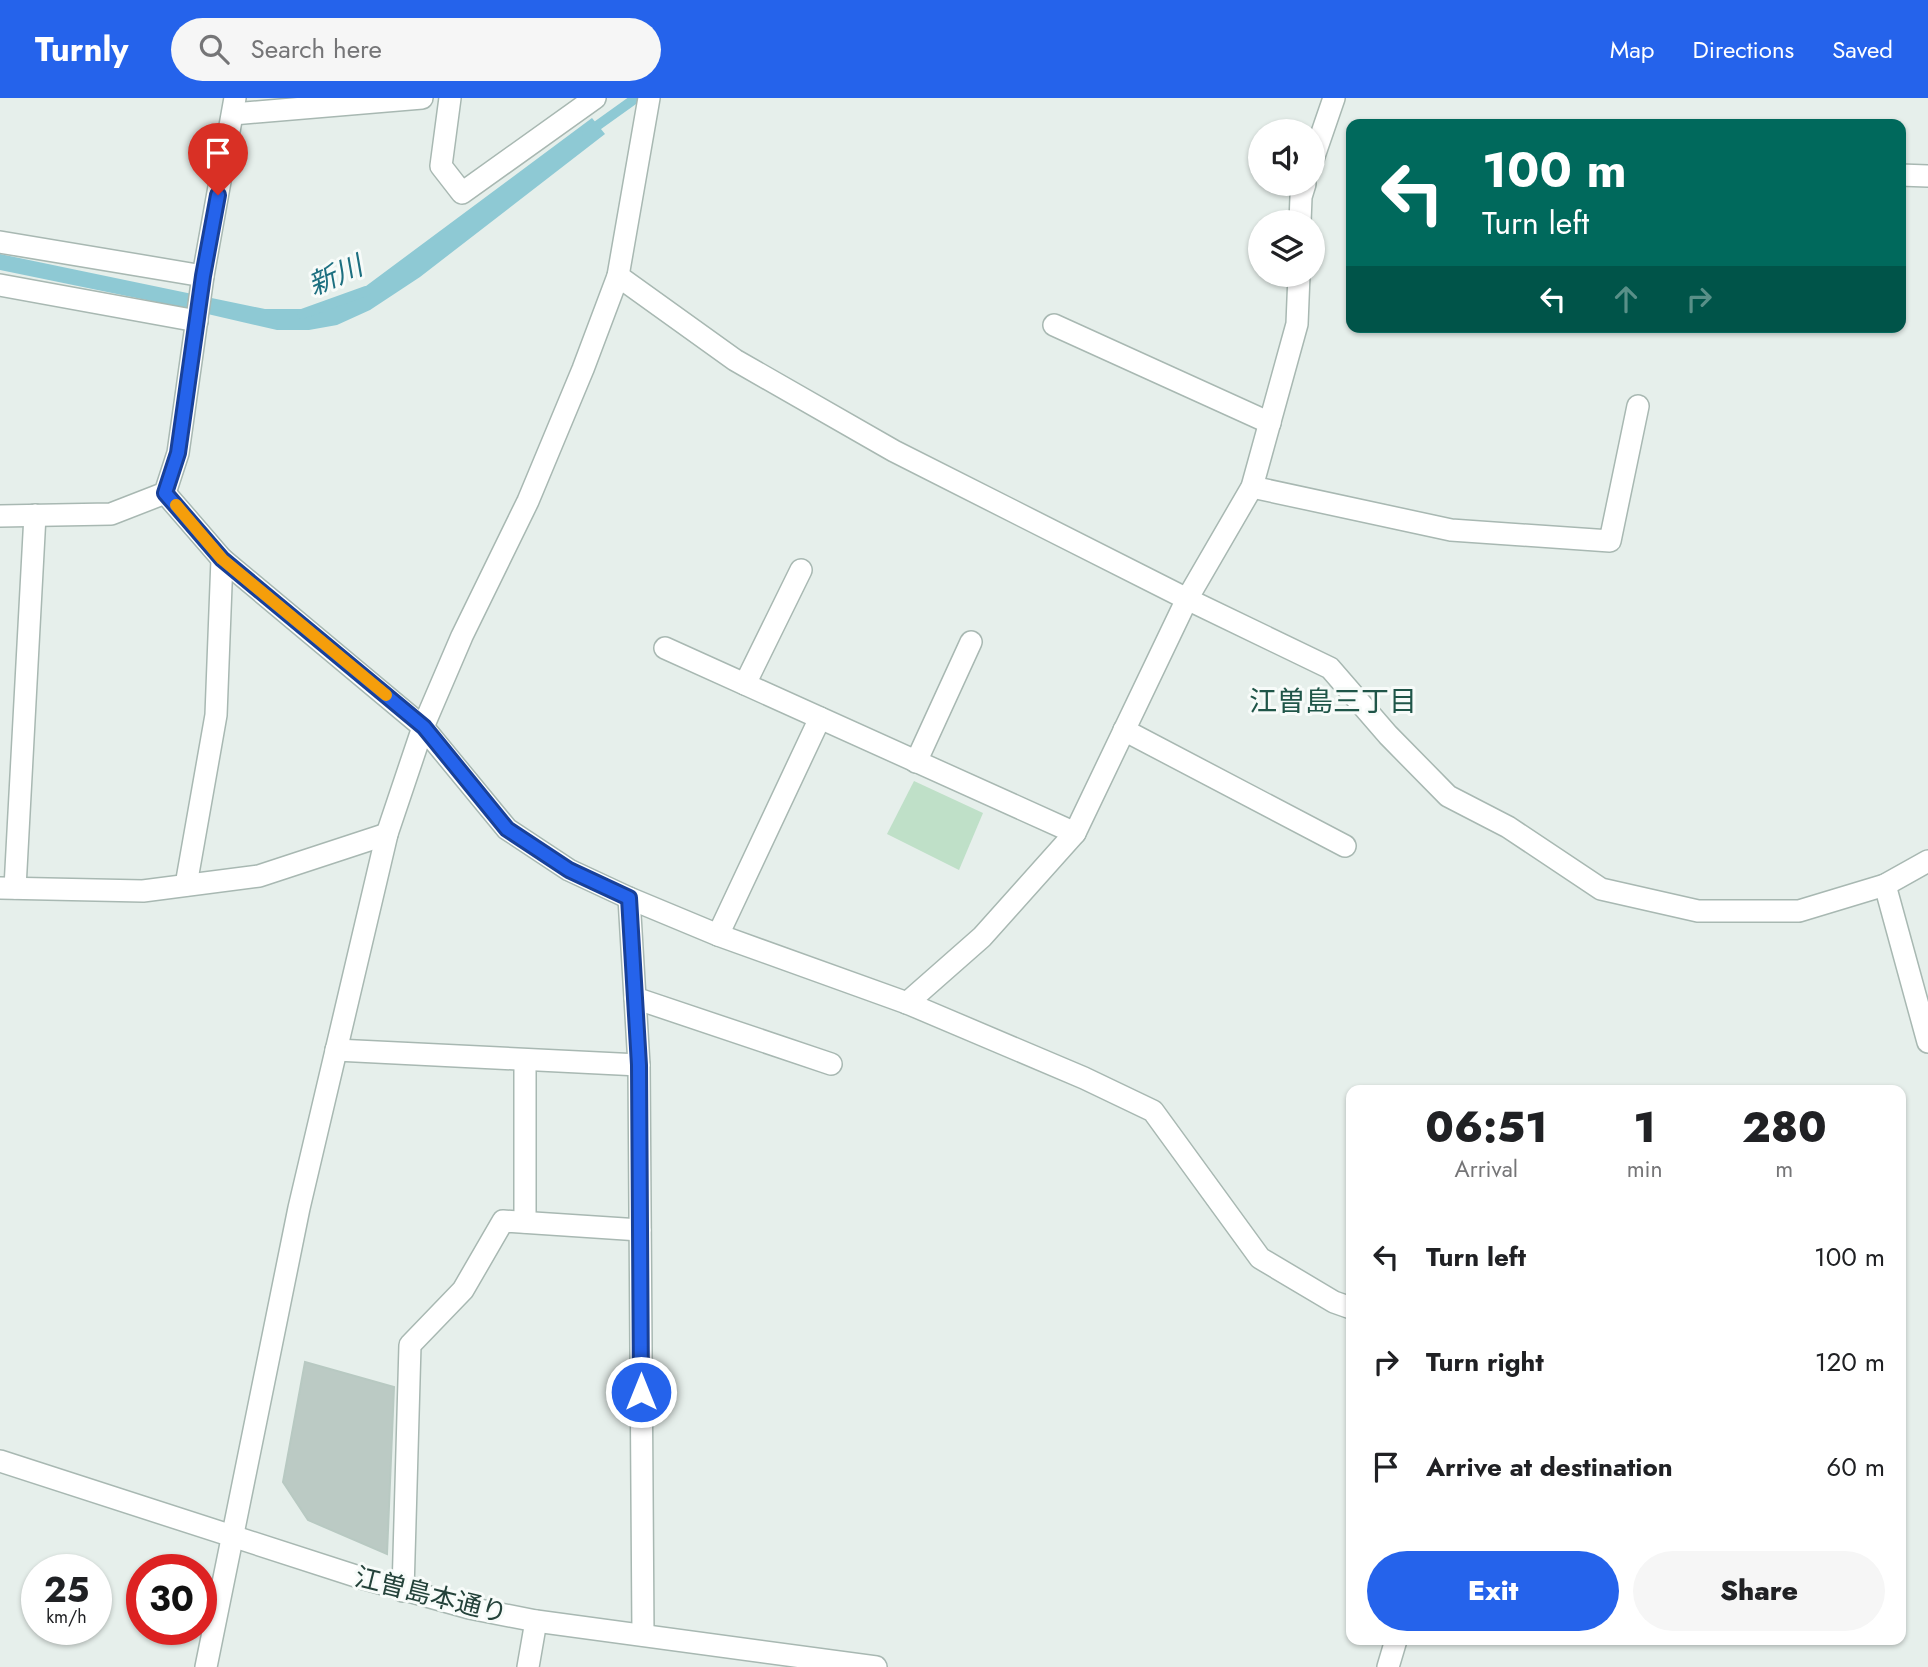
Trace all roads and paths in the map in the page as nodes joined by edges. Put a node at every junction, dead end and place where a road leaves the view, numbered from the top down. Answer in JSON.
{"nodes":[{"id":1,"x":422,"y":98,"type":"edge"},
{"id":2,"x":450,"y":98,"type":"edge"},
{"id":3,"x":594,"y":98,"type":"edge"},
{"id":4,"x":649,"y":98,"type":"edge"},
{"id":5,"x":1334,"y":98,"type":"edge"},
{"id":6,"x":234,"y":106,"type":"edge"},
{"id":7,"x":1325,"y":124,"type":"edge"},
{"id":8,"x":1906,"y":176,"type":"edge"},
{"id":9,"x":1928,"y":176,"type":"edge"},
{"id":10,"x":0,"y":242,"type":"edge"},
{"id":11,"x":203,"y":276,"type":"junction"},
{"id":12,"x":618,"y":276,"type":"junction"},
{"id":13,"x":0,"y":285,"type":"edge"},
{"id":14,"x":1298,"y":287,"type":"edge"},
{"id":15,"x":197,"y":321,"type":"junction"},
{"id":16,"x":1054,"y":325,"type":"dead end"},
{"id":17,"x":1638,"y":406,"type":"dead end"},
{"id":18,"x":1270,"y":423,"type":"junction"},
{"id":19,"x":1252,"y":487,"type":"junction"},
{"id":20,"x":165,"y":493,"type":"junction"},
{"id":21,"x":34,"y":515,"type":"junction"},
{"id":22,"x":0,"y":516,"type":"edge"},
{"id":23,"x":222,"y":559,"type":"junction"},
{"id":24,"x":801,"y":570,"type":"dead end"},
{"id":25,"x":1187,"y":599,"type":"junction"},
{"id":26,"x":971,"y":642,"type":"dead end"},
{"id":27,"x":665,"y":648,"type":"dead end"},
{"id":28,"x":745,"y":684,"type":"junction"},
{"id":29,"x":820,"y":718,"type":"junction"},
{"id":30,"x":424,"y":727,"type":"junction"},
{"id":31,"x":1124,"y":730,"type":"junction"},
{"id":32,"x":916,"y":762,"type":"junction"},
{"id":33,"x":1075,"y":833,"type":"junction"},
{"id":34,"x":387,"y":834,"type":"junction"},
{"id":35,"x":1345,"y":846,"type":"dead end"},
{"id":36,"x":1928,"y":861,"type":"edge"},
{"id":37,"x":186,"y":885,"type":"junction"},
{"id":38,"x":1885,"y":885,"type":"junction"},
{"id":39,"x":7,"y":888,"type":"edge"},
{"id":40,"x":629,"y":898,"type":"junction"},
{"id":41,"x":718,"y":935,"type":"junction"},
{"id":42,"x":635,"y":998,"type":"junction"},
{"id":43,"x":908,"y":1003,"type":"junction"},
{"id":44,"x":1928,"y":1042,"type":"edge"},
{"id":45,"x":336,"y":1050,"type":"junction"},
{"id":46,"x":526,"y":1060,"type":"junction"},
{"id":47,"x":639,"y":1065,"type":"junction"},
{"id":48,"x":831,"y":1065,"type":"dead end"},
{"id":49,"x":525,"y":1222,"type":"junction"},
{"id":50,"x":640,"y":1230,"type":"junction"},
{"id":51,"x":1346,"y":1306,"type":"edge"},
{"id":52,"x":0,"y":1461,"type":"edge"},
{"id":53,"x":234,"y":1536,"type":"junction"},
{"id":54,"x":403,"y":1591,"type":"junction"},
{"id":55,"x":536,"y":1621,"type":"junction"},
{"id":56,"x":643,"y":1635,"type":"junction"},
{"id":57,"x":1395,"y":1645,"type":"edge"},
{"id":58,"x":206,"y":1667,"type":"edge"},
{"id":59,"x":528,"y":1667,"type":"edge"},
{"id":60,"x":877,"y":1667,"type":"edge"},
{"id":61,"x":1388,"y":1667,"type":"edge"}],
"edges":[{"from":1,"to":6,"type":"street"},
{"from":2,"to":3,"type":"street"},
{"from":4,"to":12,"type":"street"},
{"from":5,"to":7,"type":"street"},
{"from":6,"to":11,"type":"street"},
{"from":8,"to":9,"type":"street"},
{"from":10,"to":11,"type":"street"},
{"from":11,"to":15,"type":"street"},
{"from":12,"to":25,"type":"street"},
{"from":12,"to":30,"type":"street"},
{"from":13,"to":15,"type":"street"},
{"from":14,"to":18,"type":"street"},
{"from":15,"to":20,"type":"street"},
{"from":16,"to":18,"type":"street"},
{"from":17,"to":19,"type":"street"},
{"from":18,"to":19,"type":"street"},
{"from":19,"to":25,"type":"street"},
{"from":20,"to":21,"type":"street"},
{"from":20,"to":23,"type":"street"},
{"from":21,"to":22,"type":"street"},
{"from":21,"to":39,"type":"street"},
{"from":23,"to":30,"type":"street"},
{"from":23,"to":37,"type":"street"},
{"from":24,"to":28,"type":"street"},
{"from":25,"to":31,"type":"street"},
{"from":25,"to":38,"type":"street"},
{"from":26,"to":32,"type":"street"},
{"from":27,"to":28,"type":"street"},
{"from":28,"to":29,"type":"street"},
{"from":29,"to":32,"type":"street"},
{"from":29,"to":41,"type":"street"},
{"from":30,"to":34,"type":"street"},
{"from":30,"to":40,"type":"street"},
{"from":31,"to":33,"type":"street"},
{"from":31,"to":35,"type":"street"},
{"from":32,"to":33,"type":"street"},
{"from":33,"to":43,"type":"street"},
{"from":34,"to":37,"type":"street"},
{"from":34,"to":45,"type":"street"},
{"from":36,"to":38,"type":"street"},
{"from":37,"to":39,"type":"street"},
{"from":38,"to":44,"type":"street"},
{"from":40,"to":41,"type":"street"},
{"from":40,"to":42,"type":"street"},
{"from":41,"to":43,"type":"street"},
{"from":42,"to":47,"type":"street"},
{"from":42,"to":48,"type":"street"},
{"from":43,"to":51,"type":"street"},
{"from":45,"to":46,"type":"street"},
{"from":45,"to":53,"type":"street"},
{"from":46,"to":47,"type":"street"},
{"from":46,"to":49,"type":"street"},
{"from":47,"to":50,"type":"street"},
{"from":49,"to":50,"type":"street"},
{"from":49,"to":54,"type":"street"},
{"from":50,"to":56,"type":"street"},
{"from":52,"to":53,"type":"street","name":"江曽島本通り"},
{"from":53,"to":54,"type":"street","name":"江曽島本通り"},
{"from":53,"to":58,"type":"street"},
{"from":54,"to":55,"type":"street","name":"江曽島本通り"},
{"from":55,"to":56,"type":"street","name":"江曽島本通り"},
{"from":55,"to":59,"type":"street"},
{"from":56,"to":60,"type":"street","name":"江曽島本通り"},
{"from":57,"to":61,"type":"street"}]}
